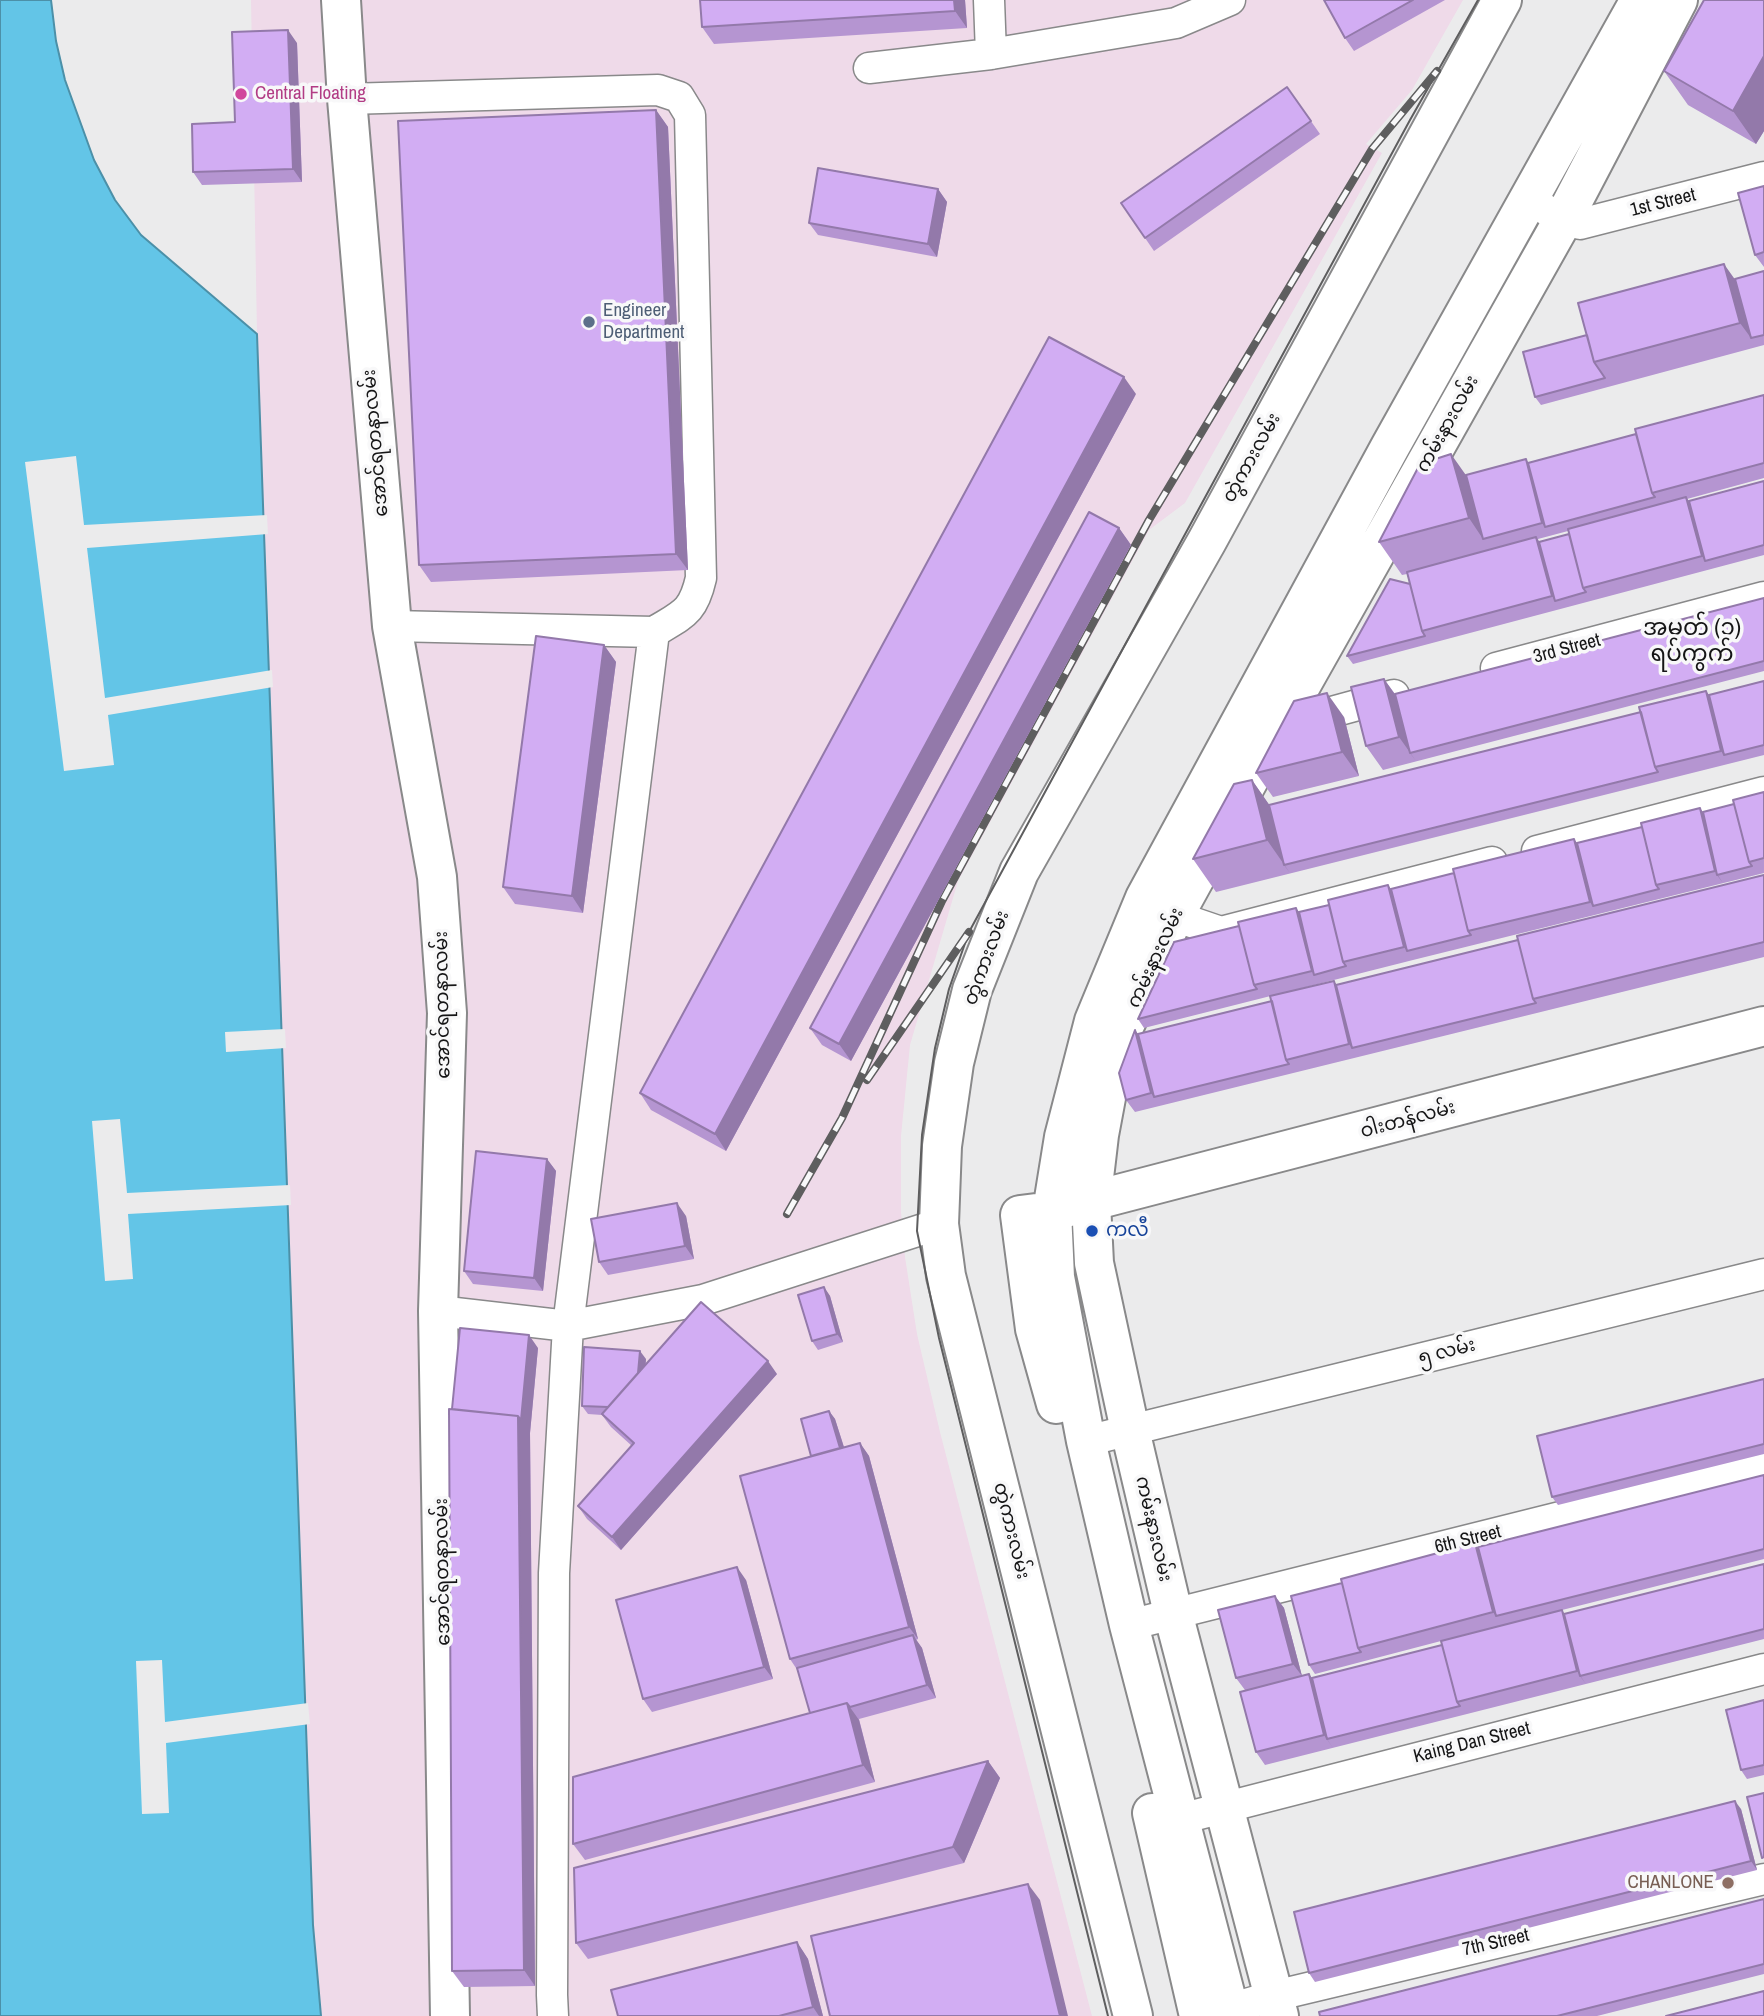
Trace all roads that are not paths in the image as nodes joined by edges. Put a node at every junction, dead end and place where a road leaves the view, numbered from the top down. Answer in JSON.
{"nodes":[{"id":1,"x":341,"y":0,"type":"edge"},
{"id":2,"x":989,"y":0,"type":"edge"},
{"id":3,"x":1230,"y":0,"type":"edge"},
{"id":4,"x":1502,"y":0,"type":"edge"},
{"id":5,"x":1640,"y":0,"type":"edge"},
{"id":6,"x":1678,"y":0,"type":"edge"},
{"id":7,"x":991,"y":54,"type":"junction"},
{"id":8,"x":869,"y":68,"type":"dead end"},
{"id":9,"x":347,"y":99,"type":"junction"},
{"id":10,"x":1764,"y":177,"type":"edge"},
{"id":11,"x":1530,"y":200,"type":"junction"},
{"id":12,"x":1563,"y":220,"type":"junction"},
{"id":13,"x":1390,"y":447,"type":"junction"},
{"id":14,"x":1438,"y":473,"type":"junction"},
{"id":15,"x":1764,"y":597,"type":"edge"},
{"id":16,"x":392,"y":626,"type":"junction"},
{"id":17,"x":654,"y":632,"type":"junction"},
{"id":18,"x":1469,"y":676,"type":"edge"},
{"id":19,"x":1415,"y":690,"type":"edge"},
{"id":20,"x":1275,"y":694,"type":"junction"},
{"id":21,"x":1764,"y":792,"type":"edge"},
{"id":22,"x":1160,"y":907,"type":"junction"},
{"id":23,"x":1764,"y":1027,"type":"edge"},
{"id":24,"x":1091,"y":1203,"type":"junction"},
{"id":25,"x":1036,"y":1213,"type":"junction"},
{"id":26,"x":939,"y":1224,"type":"junction"},
{"id":27,"x":1764,"y":1274,"type":"edge"},
{"id":28,"x":438,"y":1311,"type":"junction"},
{"id":29,"x":568,"y":1326,"type":"junction"},
{"id":30,"x":1129,"y":1430,"type":"junction"},
{"id":31,"x":1086,"y":1441,"type":"junction"},
{"id":32,"x":1764,"y":1466,"type":"edge"},
{"id":33,"x":1173,"y":1613,"type":"junction"},
{"id":34,"x":1129,"y":1625,"type":"junction"},
{"id":35,"x":1764,"y":1669,"type":"edge"},
{"id":36,"x":1223,"y":1807,"type":"junction"},
{"id":37,"x":1180,"y":1819,"type":"junction"},
{"id":38,"x":1764,"y":1879,"type":"edge"},
{"id":39,"x":1277,"y":2006,"type":"edge"},
{"id":40,"x":1220,"y":2014,"type":"edge"},
{"id":41,"x":450,"y":2016,"type":"edge"},
{"id":42,"x":553,"y":2016,"type":"edge"},
{"id":43,"x":1133,"y":2016,"type":"edge"}],
"edges":[{"from":1,"to":9,"type":"main road","name":"အောင်ရတနာလမ်း"},
{"from":2,"to":7,"type":"street"},
{"from":3,"to":7,"type":"street"},
{"from":4,"to":26,"type":"main road","name":"တွဲကားလမ်း"},
{"from":5,"to":11,"type":"main road","name":"ကမ်းနားလမ်း"},
{"from":6,"to":12,"type":"main road","name":"ကမ်းနားလမ်း"},
{"from":7,"to":8,"type":"street"},
{"from":9,"to":16,"type":"main road","name":"အောင်ရတနာလမ်း"},
{"from":9,"to":17,"type":"street"},
{"from":10,"to":12,"type":"street","name":"1st Street"},
{"from":11,"to":12,"type":"street"},
{"from":11,"to":13,"type":"main road","name":"ကမ်းနားလမ်း"},
{"from":12,"to":14,"type":"main road","name":"ကမ်းနားလမ်း"},
{"from":13,"to":14,"type":"street"},
{"from":13,"to":20,"type":"main road","name":"ကမ်းနားလမ်း"},
{"from":14,"to":20,"type":"main road","name":"ကမ်းနားလမ်း"},
{"from":15,"to":18,"type":"street","name":"3rd Street"},
{"from":16,"to":17,"type":"street"},
{"from":16,"to":28,"type":"main road","name":"အောင်ရတနာလမ်း"},
{"from":17,"to":29,"type":"street"},
{"from":19,"to":20,"type":"street"},
{"from":20,"to":22,"type":"main road","name":"ကမ်းနားလမ်း"},
{"from":21,"to":22,"type":"street"},
{"from":22,"to":24,"type":"main road","name":"ကမ်းနားလမ်း"},
{"from":22,"to":25,"type":"main road","name":"ကမ်းနားလမ်း"},
{"from":23,"to":24,"type":"main road","name":"ဝါးတန်လမ်း"},
{"from":24,"to":25,"type":"main road","name":"ဝါးတန်လမ်း"},
{"from":24,"to":30,"type":"main road","name":"ကမ်းနားလမ်း"},
{"from":25,"to":31,"type":"main road","name":"ကမ်းနားလမ်း"},
{"from":25,"to":40,"type":"main road"},
{"from":26,"to":29,"type":"street"},
{"from":26,"to":43,"type":"main road","name":"တွဲကားလမ်း"},
{"from":27,"to":30,"type":"street","name":"၅ လမ်း"},
{"from":28,"to":29,"type":"street"},
{"from":28,"to":41,"type":"main road","name":"အောင်ရတနာလမ်း"},
{"from":29,"to":42,"type":"street"},
{"from":30,"to":31,"type":"street","name":"၅ လမ်း"},
{"from":30,"to":33,"type":"main road","name":"ကမ်းနားလမ်း"},
{"from":31,"to":34,"type":"main road","name":"ကမ်းနားလမ်း"},
{"from":32,"to":33,"type":"street","name":"6th Street"},
{"from":33,"to":34,"type":"street","name":"6th Street"},
{"from":33,"to":36,"type":"main road","name":"ကမ်းနားလမ်း"},
{"from":34,"to":37,"type":"main road","name":"ကမ်းနားလမ်း"},
{"from":35,"to":36,"type":"street","name":"Kaing Dan Street"},
{"from":36,"to":37,"type":"street","name":"Kaing Dan Street"},
{"from":36,"to":39,"type":"main road","name":"ကမ်းနားလမ်း"},
{"from":37,"to":40,"type":"main road","name":"ကမ်းနားလမ်း"},
{"from":38,"to":39,"type":"street","name":"7th Street"},
{"from":39,"to":40,"type":"street","name":"7th Street"}]}
